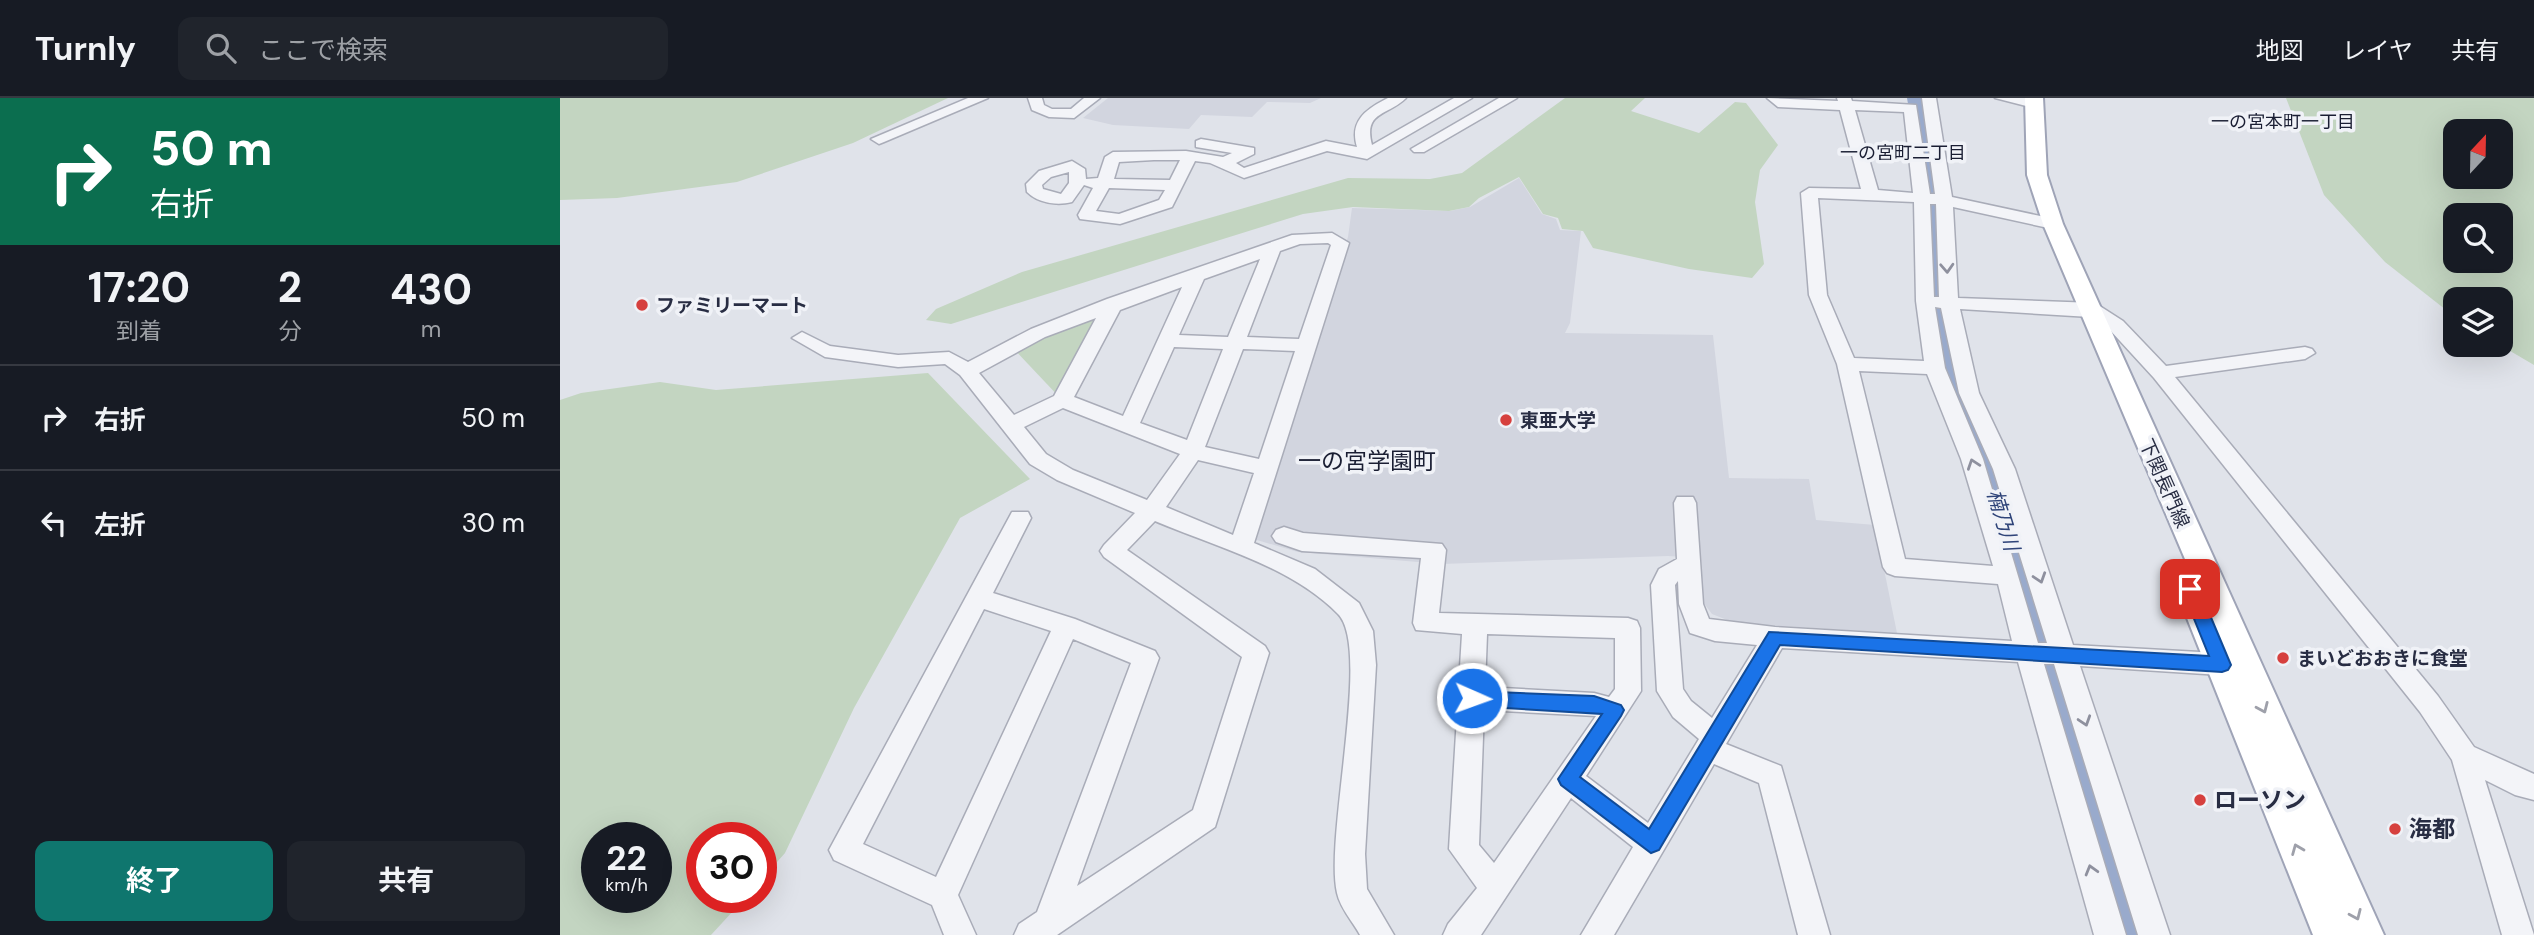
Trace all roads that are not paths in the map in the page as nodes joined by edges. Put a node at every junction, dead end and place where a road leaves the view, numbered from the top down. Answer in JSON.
{"nodes":[{"id":1,"x":981,"y":98,"type":"edge"},
{"id":2,"x":1035,"y":98,"type":"edge"},
{"id":3,"x":1093,"y":98,"type":"edge"},
{"id":4,"x":1399,"y":98,"type":"edge"},
{"id":5,"x":1465,"y":98,"type":"edge"},
{"id":6,"x":1510,"y":98,"type":"edge"},
{"id":7,"x":1774,"y":98,"type":"edge"},
{"id":8,"x":1929,"y":98,"type":"edge"},
{"id":9,"x":2022,"y":100,"type":"edge"},
{"id":10,"x":1845,"y":102,"type":"edge"},
{"id":11,"x":879,"y":139,"type":"dead end"},
{"id":12,"x":1419,"y":149,"type":"dead end"},
{"id":13,"x":1367,"y":154,"type":"junction"},
{"id":14,"x":1139,"y":157,"type":"junction"},
{"id":15,"x":1189,"y":158,"type":"junction"},
{"id":16,"x":1223,"y":163,"type":"junction"},
{"id":17,"x":1077,"y":183,"type":"dead end"},
{"id":18,"x":1104,"y":183,"type":"junction"},
{"id":19,"x":1175,"y":185,"type":"junction"},
{"id":20,"x":1871,"y":194,"type":"junction"},
{"id":21,"x":1922,"y":198,"type":"junction"},
{"id":22,"x":1944,"y":200,"type":"junction"},
{"id":23,"x":2046,"y":222,"type":"junction"},
{"id":24,"x":1273,"y":247,"type":"junction"},
{"id":25,"x":1196,"y":274,"type":"junction"},
{"id":26,"x":1925,"y":301,"type":"junction"},
{"id":27,"x":1114,"y":303,"type":"junction"},
{"id":28,"x":1949,"y":303,"type":"junction"},
{"id":29,"x":2084,"y":309,"type":"junction"},
{"id":30,"x":802,"y":338,"type":"dead end"},
{"id":31,"x":1167,"y":341,"type":"junction"},
{"id":32,"x":1235,"y":343,"type":"junction"},
{"id":33,"x":1301,"y":345,"type":"dead end"},
{"id":34,"x":2305,"y":353,"type":"dead end"},
{"id":35,"x":1847,"y":364,"type":"junction"},
{"id":36,"x":1935,"y":368,"type":"junction"},
{"id":37,"x":967,"y":371,"type":"junction"},
{"id":38,"x":2161,"y":373,"type":"junction"},
{"id":39,"x":1062,"y":400,"type":"junction"},
{"id":40,"x":1011,"y":425,"type":"junction"},
{"id":41,"x":1129,"y":425,"type":"junction"},
{"id":42,"x":1193,"y":451,"type":"junction"},
{"id":43,"x":1267,"y":469,"type":"junction"},
{"id":44,"x":1685,"y":503,"type":"dead end"},
{"id":45,"x":1152,"y":510,"type":"junction"},
{"id":46,"x":1020,"y":518,"type":"dead end"},
{"id":47,"x":1284,"y":536,"type":"dead end"},
{"id":48,"x":1241,"y":547,"type":"junction"},
{"id":49,"x":1688,"y":564,"type":"junction"},
{"id":50,"x":2008,"y":576,"type":"junction"},
{"id":51,"x":979,"y":598,"type":"junction"},
{"id":52,"x":1475,"y":625,"type":"junction"},
{"id":53,"x":1066,"y":626,"type":"junction"},
{"id":54,"x":1775,"y":638,"type":"junction"},
{"id":55,"x":2047,"y":655,"type":"junction"},
{"id":56,"x":2233,"y":665,"type":"junction"},
{"id":57,"x":1472,"y":698,"type":"junction"},
{"id":58,"x":1615,"y":710,"type":"junction"},
{"id":59,"x":1712,"y":742,"type":"junction"},
{"id":60,"x":2464,"y":756,"type":"junction"},
{"id":61,"x":1568,"y":779,"type":"junction"},
{"id":62,"x":2534,"y":786,"type":"edge"},
{"id":63,"x":1651,"y":843,"type":"junction"},
{"id":64,"x":1495,"y":887,"type":"junction"},
{"id":65,"x":943,"y":895,"type":"junction"},
{"id":66,"x":1040,"y":928,"type":"edge"},
{"id":67,"x":1374,"y":934,"type":"edge"},
{"id":68,"x":960,"y":935,"type":"edge"},
{"id":69,"x":1459,"y":935,"type":"edge"},
{"id":70,"x":1597,"y":935,"type":"edge"},
{"id":71,"x":1814,"y":935,"type":"edge"},
{"id":72,"x":2110,"y":935,"type":"edge"},
{"id":73,"x":2154,"y":935,"type":"edge"},
{"id":74,"x":2332,"y":935,"type":"edge"},
{"id":75,"x":2365,"y":935,"type":"edge"},
{"id":76,"x":2518,"y":935,"type":"edge"}],
"edges":[{"from":1,"to":11,"type":"street"},
{"from":2,"to":3,"type":"street"},
{"from":4,"to":13,"type":"street"},
{"from":5,"to":13,"type":"street"},
{"from":6,"to":12,"type":"street"},
{"from":7,"to":10,"type":"street"},
{"from":8,"to":22,"type":"street"},
{"from":9,"to":23,"type":"main road","name":"下関長門線"},
{"from":10,"to":20,"type":"street"},
{"from":10,"to":21,"type":"street"},
{"from":13,"to":16,"type":"street"},
{"from":14,"to":15,"type":"street"},
{"from":14,"to":16,"type":"street"},
{"from":14,"to":18,"type":"street"},
{"from":15,"to":16,"type":"street"},
{"from":15,"to":19,"type":"street"},
{"from":17,"to":18,"type":"street"},
{"from":18,"to":19,"type":"street"},
{"from":18,"to":19,"type":"street"},
{"from":20,"to":21,"type":"street"},
{"from":20,"to":35,"type":"street"},
{"from":21,"to":22,"type":"street"},
{"from":21,"to":26,"type":"street"},
{"from":22,"to":23,"type":"street"},
{"from":22,"to":28,"type":"street","one_way":true},
{"from":23,"to":29,"type":"main road","name":"下関長門線"},
{"from":24,"to":25,"type":"street"},
{"from":24,"to":32,"type":"street"},
{"from":24,"to":43,"type":"street"},
{"from":25,"to":27,"type":"street"},
{"from":25,"to":31,"type":"street"},
{"from":26,"to":28,"type":"street"},
{"from":26,"to":36,"type":"street"},
{"from":27,"to":37,"type":"street"},
{"from":27,"to":39,"type":"street"},
{"from":28,"to":29,"type":"street"},
{"from":28,"to":55,"type":"street","one_way":true},
{"from":29,"to":38,"type":"street"},
{"from":29,"to":56,"type":"main road","name":"下関長門線"},
{"from":30,"to":37,"type":"street"},
{"from":31,"to":32,"type":"street"},
{"from":31,"to":41,"type":"street"},
{"from":32,"to":33,"type":"street"},
{"from":32,"to":42,"type":"street"},
{"from":34,"to":38,"type":"street"},
{"from":35,"to":36,"type":"street"},
{"from":35,"to":50,"type":"street"},
{"from":50,"to":36,"type":"street","one_way":true},
{"from":37,"to":40,"type":"street"},
{"from":38,"to":60,"type":"street"},
{"from":39,"to":40,"type":"street"},
{"from":39,"to":41,"type":"street"},
{"from":40,"to":45,"type":"street"},
{"from":41,"to":42,"type":"street"},
{"from":42,"to":43,"type":"street"},
{"from":42,"to":45,"type":"street"},
{"from":43,"to":48,"type":"street"},
{"from":44,"to":49,"type":"street"},
{"from":45,"to":48,"type":"street"},
{"from":45,"to":66,"type":"street"},
{"from":46,"to":51,"type":"street"},
{"from":47,"to":52,"type":"street"},
{"from":48,"to":67,"type":"street"},
{"from":49,"to":54,"type":"street"},
{"from":49,"to":59,"type":"street"},
{"from":50,"to":55,"type":"street"},
{"from":51,"to":53,"type":"street"},
{"from":51,"to":65,"type":"street"},
{"from":52,"to":57,"type":"street"},
{"from":52,"to":58,"type":"street"},
{"from":53,"to":65,"type":"street"},
{"from":53,"to":66,"type":"street"},
{"from":54,"to":55,"type":"street"},
{"from":54,"to":59,"type":"street"},
{"from":55,"to":56,"type":"street"},
{"from":72,"to":55,"type":"street","one_way":true},
{"from":55,"to":73,"type":"street","one_way":true},
{"from":74,"to":56,"type":"main road","name":"下関長門線","one_way":true},
{"from":56,"to":75,"type":"main road","name":"下関長門線","one_way":true},
{"from":57,"to":58,"type":"street"},
{"from":57,"to":64,"type":"street"},
{"from":58,"to":61,"type":"street"},
{"from":59,"to":63,"type":"street"},
{"from":59,"to":71,"type":"street"},
{"from":60,"to":62,"type":"street"},
{"from":60,"to":76,"type":"street"},
{"from":61,"to":63,"type":"street"},
{"from":61,"to":64,"type":"street"},
{"from":63,"to":70,"type":"street"},
{"from":64,"to":69,"type":"street"},
{"from":65,"to":68,"type":"street"}]}
